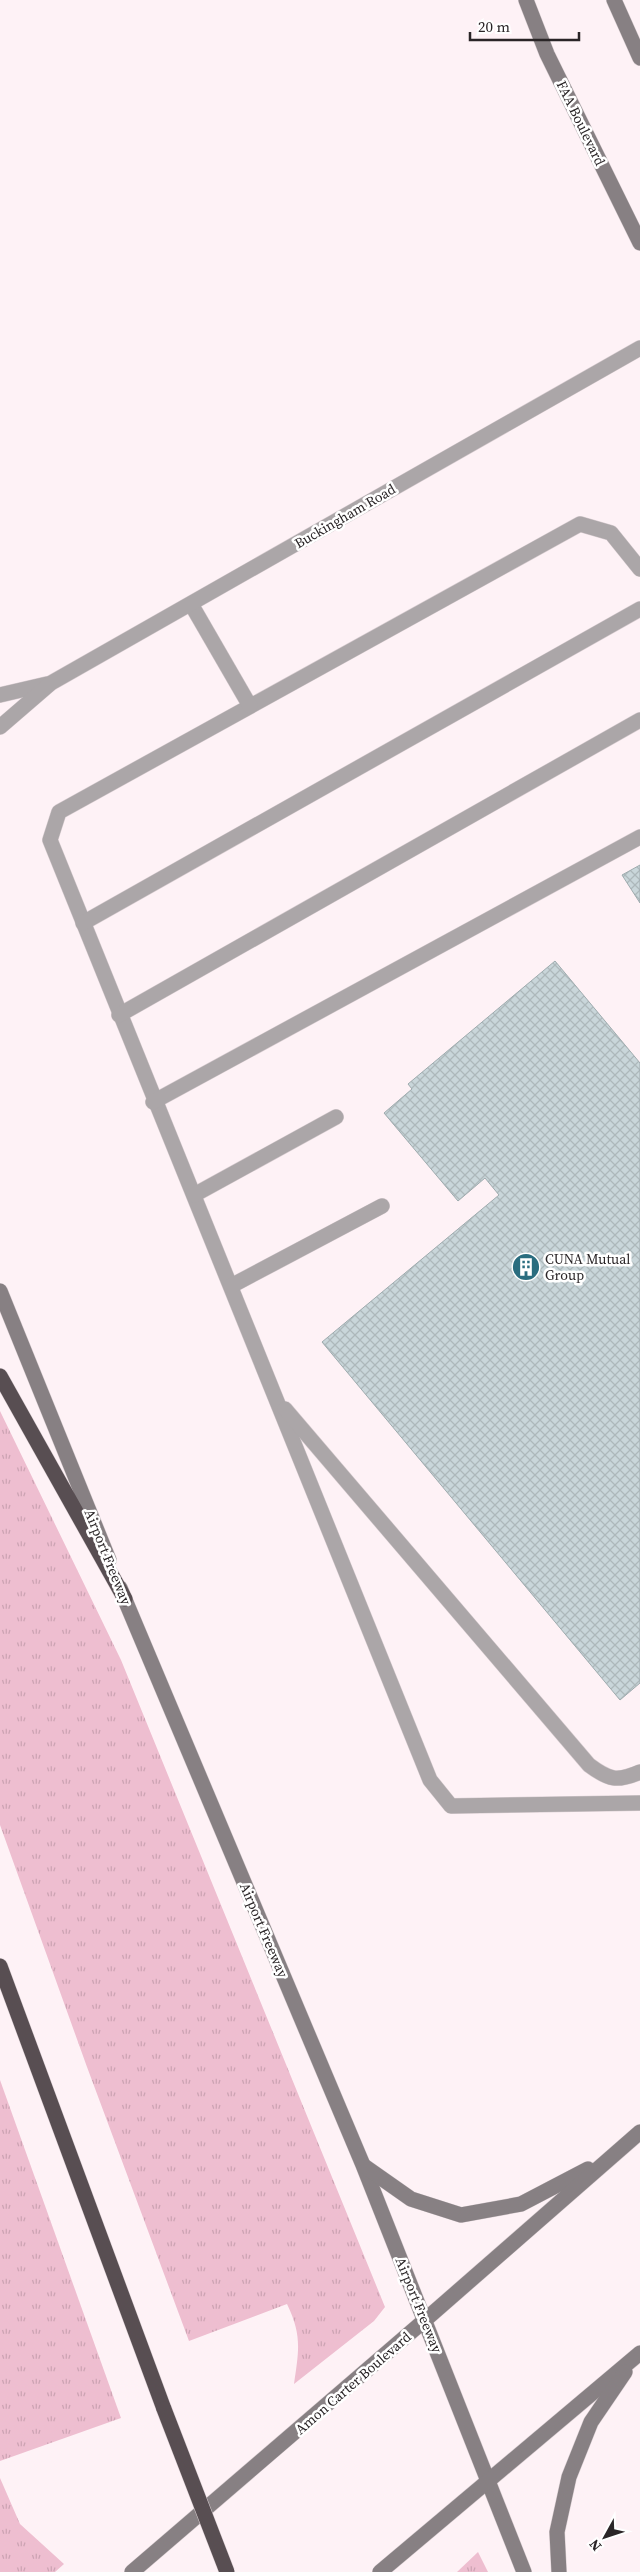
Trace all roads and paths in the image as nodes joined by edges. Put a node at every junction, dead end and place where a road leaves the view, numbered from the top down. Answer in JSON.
{"nodes":[{"id":1,"x":526,"y":0,"type":"edge"},
{"id":2,"x":614,"y":0,"type":"edge"},
{"id":3,"x":640,"y":58,"type":"edge"},
{"id":4,"x":640,"y":244,"type":"edge"},
{"id":5,"x":640,"y":348,"type":"edge"},
{"id":6,"x":640,"y":569,"type":"edge"},
{"id":7,"x":191,"y":604,"type":"junction"},
{"id":8,"x":640,"y":609,"type":"edge"},
{"id":9,"x":51,"y":683,"type":"junction"},
{"id":10,"x":0,"y":695,"type":"edge"},
{"id":11,"x":250,"y":706,"type":"junction"},
{"id":12,"x":640,"y":720,"type":"edge"},
{"id":13,"x":0,"y":727,"type":"edge"},
{"id":14,"x":640,"y":836,"type":"edge"},
{"id":15,"x":83,"y":923,"type":"junction"},
{"id":16,"x":120,"y":1015,"type":"junction"},
{"id":17,"x":154,"y":1102,"type":"junction"},
{"id":18,"x":336,"y":1117,"type":"dead end"},
{"id":19,"x":194,"y":1195,"type":"junction"},
{"id":20,"x":382,"y":1206,"type":"dead end"},
{"id":21,"x":231,"y":1286,"type":"junction"},
{"id":22,"x":0,"y":1291,"type":"edge"},
{"id":23,"x":0,"y":1376,"type":"edge"},
{"id":24,"x":276,"y":1398,"type":"junction"},
{"id":25,"x":125,"y":1599,"type":"junction"},
{"id":26,"x":640,"y":1772,"type":"edge"},
{"id":27,"x":640,"y":1803,"type":"edge"},
{"id":28,"x":0,"y":1966,"type":"edge"},
{"id":29,"x":640,"y":2132,"type":"edge"},
{"id":30,"x":611,"y":2156,"type":"junction"},
{"id":31,"x":363,"y":2165,"type":"junction"},
{"id":32,"x":426,"y":2320,"type":"junction"},
{"id":33,"x":640,"y":2354,"type":"edge"},
{"id":34,"x":488,"y":2480,"type":"junction"},
{"id":35,"x":132,"y":2572,"type":"edge"},
{"id":36,"x":227,"y":2572,"type":"edge"},
{"id":37,"x":380,"y":2572,"type":"edge"},
{"id":38,"x":524,"y":2572,"type":"edge"},
{"id":39,"x":560,"y":2572,"type":"edge"}],
"edges":[{"from":1,"to":4,"type":"main road","name":"FAA Boulevard"},
{"from":2,"to":3,"type":"main road"},
{"from":5,"to":7,"type":"street","name":"Buckingham Road"},
{"from":6,"to":11,"type":"street"},
{"from":7,"to":9,"type":"street","name":"Buckingham Road"},
{"from":7,"to":11,"type":"street"},
{"from":8,"to":15,"type":"street"},
{"from":9,"to":10,"type":"street","name":"Buckingham Road"},
{"from":9,"to":13,"type":"street","name":"Buckingham Road"},
{"from":11,"to":15,"type":"street"},
{"from":12,"to":16,"type":"street"},
{"from":14,"to":17,"type":"street"},
{"from":15,"to":16,"type":"street"},
{"from":16,"to":17,"type":"street"},
{"from":17,"to":19,"type":"street"},
{"from":18,"to":19,"type":"street"},
{"from":19,"to":21,"type":"street"},
{"from":20,"to":21,"type":"street"},
{"from":21,"to":24,"type":"street"},
{"from":22,"to":25,"type":"main road","name":"Airport Freeway"},
{"from":23,"to":25,"type":"highway"},
{"from":24,"to":26,"type":"street"},
{"from":24,"to":27,"type":"street"},
{"from":25,"to":31,"type":"main road","name":"Airport Freeway"},
{"from":28,"to":36,"type":"highway","bridge":true},
{"from":29,"to":30,"type":"main road","name":"Amon Carter Boulevard"},
{"from":30,"to":31,"type":"main road"},
{"from":30,"to":32,"type":"main road","name":"Amon Carter Boulevard"},
{"from":31,"to":32,"type":"main road","name":"Airport Freeway"},
{"from":32,"to":34,"type":"main road","name":"Airport Freeway"},
{"from":32,"to":35,"type":"main road","name":"Amon Carter Boulevard"},
{"from":33,"to":34,"type":"main road"},
{"from":33,"to":39,"type":"main road"},
{"from":34,"to":37,"type":"main road"},
{"from":34,"to":38,"type":"main road","name":"Airport Freeway"}]}
